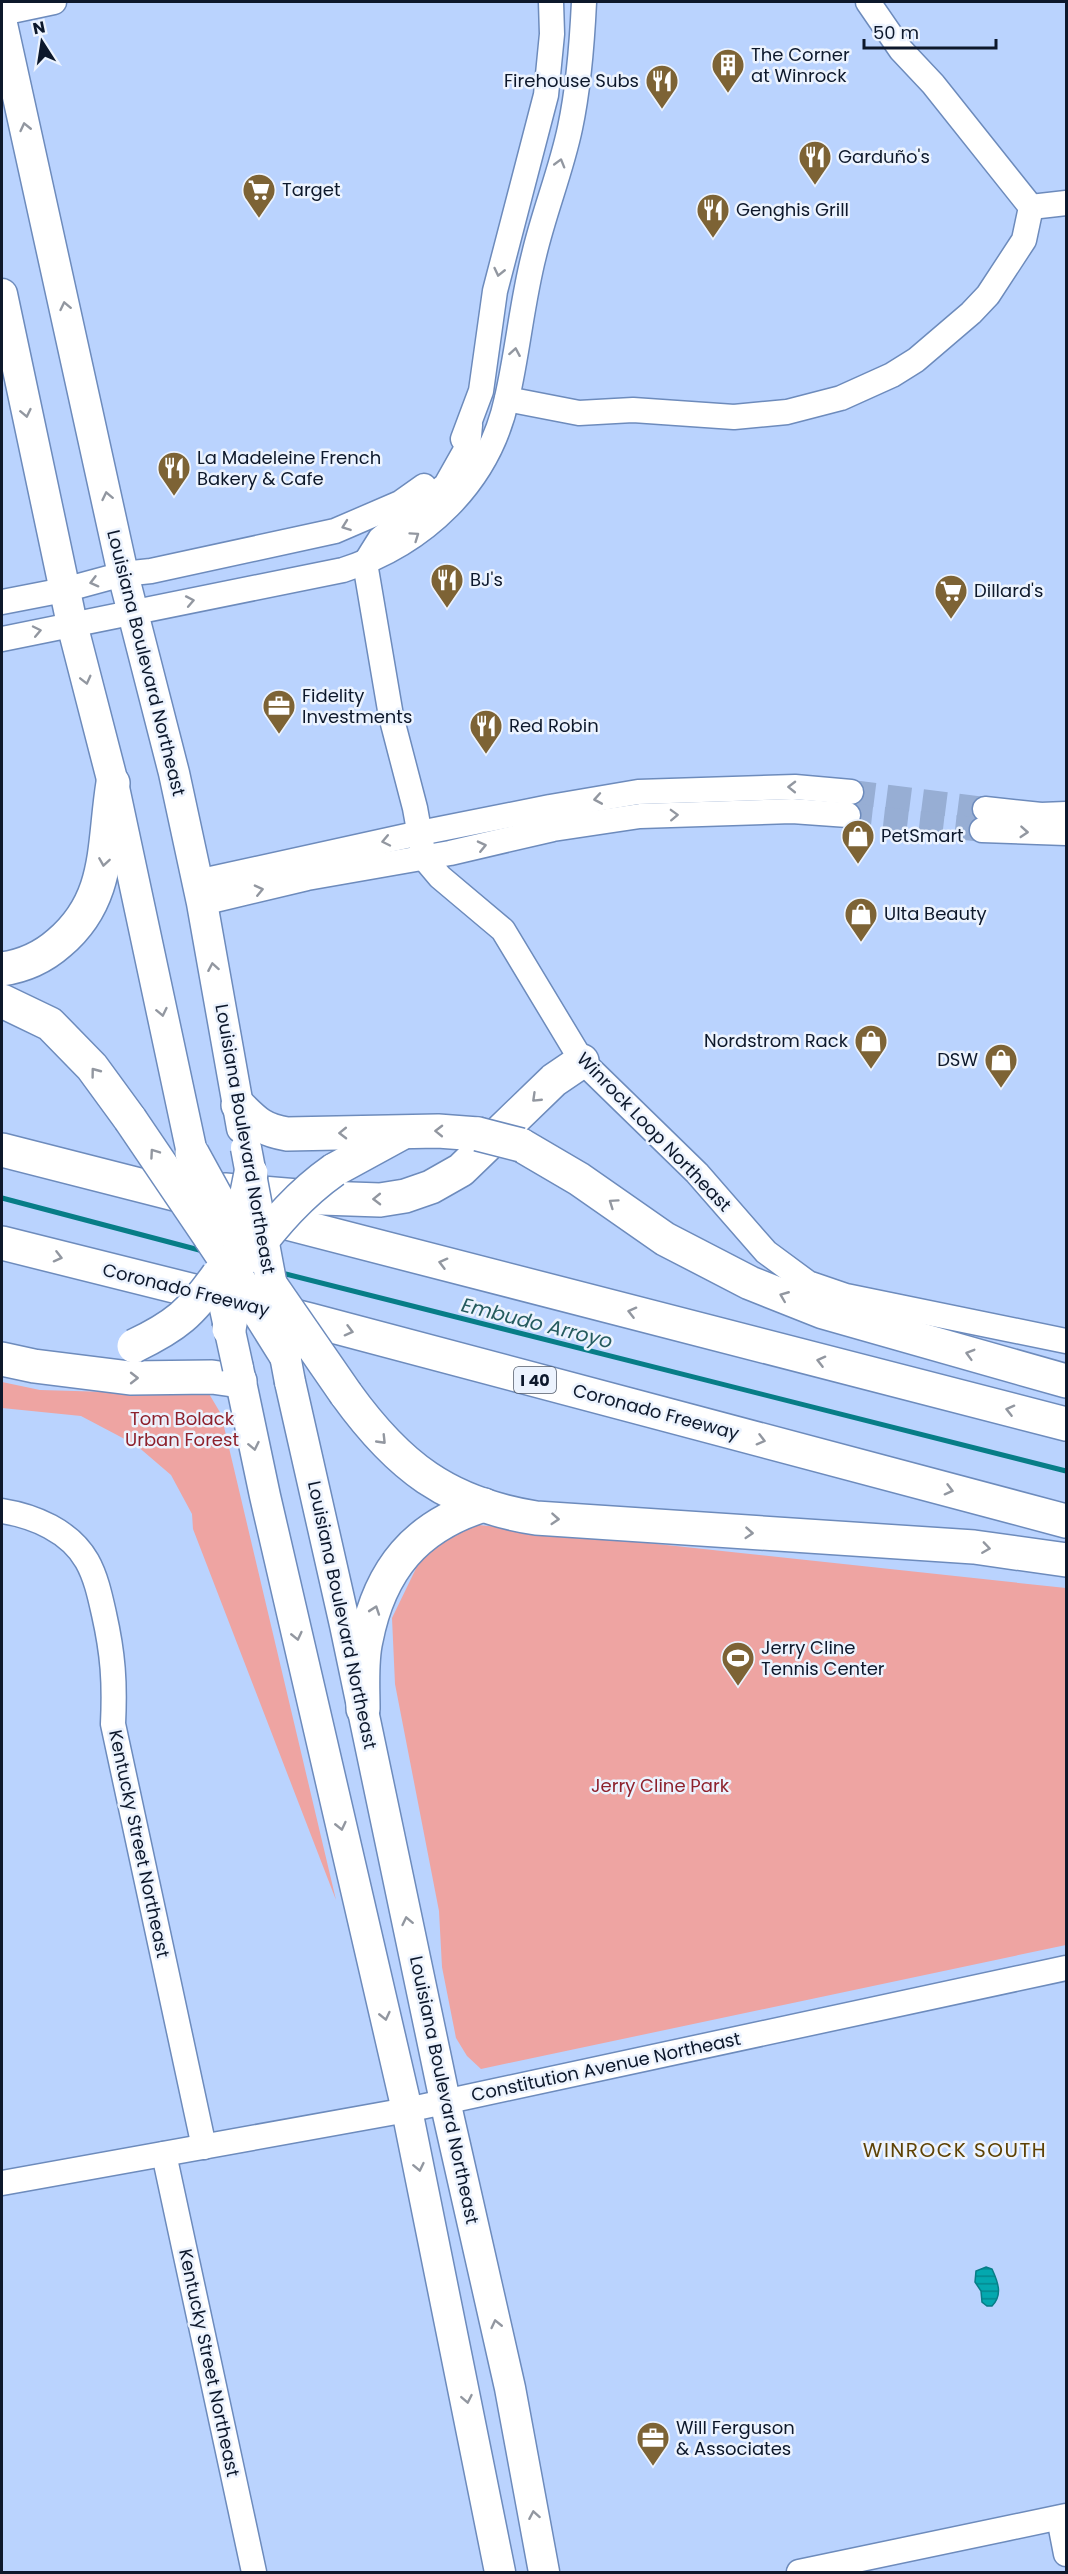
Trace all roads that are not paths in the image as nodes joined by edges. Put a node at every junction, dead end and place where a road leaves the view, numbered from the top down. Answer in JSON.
{"nodes":[{"id":1,"x":54,"y":2,"type":"edge"},
{"id":2,"x":551,"y":2,"type":"edge"},
{"id":3,"x":585,"y":2,"type":"edge"},
{"id":4,"x":868,"y":2,"type":"edge"},
{"id":5,"x":2,"y":13,"type":"edge"},
{"id":6,"x":2,"y":24,"type":"edge"},
{"id":7,"x":1066,"y":203,"type":"edge"},
{"id":8,"x":1031,"y":207,"type":"junction"},
{"id":9,"x":514,"y":216,"type":"junction"},
{"id":10,"x":542,"y":223,"type":"junction"},
{"id":11,"x":2,"y":294,"type":"edge"},
{"id":12,"x":7,"y":345,"type":"edge"},
{"id":13,"x":10,"y":382,"type":"edge"},
{"id":14,"x":507,"y":399,"type":"junction"},
{"id":15,"x":470,"y":425,"type":"junction"},
{"id":16,"x":365,"y":563,"type":"junction"},
{"id":17,"x":123,"y":574,"type":"junction"},
{"id":18,"x":64,"y":590,"type":"junction"},
{"id":19,"x":2,"y":602,"type":"edge"},
{"id":20,"x":132,"y":613,"type":"junction"},
{"id":21,"x":72,"y":624,"type":"junction"},
{"id":22,"x":2,"y":639,"type":"edge"},
{"id":23,"x":113,"y":783,"type":"junction"},
{"id":24,"x":1066,"y":814,"type":"edge"},
{"id":25,"x":1066,"y":832,"type":"edge"},
{"id":26,"x":420,"y":834,"type":"junction"},
{"id":27,"x":424,"y":858,"type":"junction"},
{"id":28,"x":199,"y":893,"type":"junction"},
{"id":29,"x":2,"y":969,"type":"edge"},
{"id":30,"x":2,"y":1001,"type":"edge"},
{"id":31,"x":582,"y":1061,"type":"junction"},
{"id":32,"x":238,"y":1105,"type":"junction"},
{"id":33,"x":401,"y":1133,"type":"junction"},
{"id":34,"x":190,"y":1144,"type":"joint"},
{"id":35,"x":2,"y":1150,"type":"edge"},
{"id":36,"x":249,"y":1161,"type":"joint"},
{"id":37,"x":126,"y":1181,"type":"junction"},
{"id":38,"x":2,"y":1243,"type":"edge"},
{"id":39,"x":235,"y":1255,"type":"junction"},
{"id":40,"x":272,"y":1287,"type":"junction"},
{"id":41,"x":229,"y":1329,"type":"joint"},
{"id":42,"x":1066,"y":1341,"type":"edge"},
{"id":43,"x":2,"y":1359,"type":"edge"},
{"id":44,"x":55,"y":1367,"type":"junction"},
{"id":45,"x":287,"y":1368,"type":"junction"},
{"id":46,"x":239,"y":1375,"type":"junction"},
{"id":47,"x":1066,"y":1381,"type":"edge"},
{"id":48,"x":1066,"y":1424,"type":"edge"},
{"id":49,"x":484,"y":1505,"type":"junction"},
{"id":50,"x":6,"y":1511,"type":"edge"},
{"id":51,"x":1066,"y":1521,"type":"edge"},
{"id":52,"x":1066,"y":1560,"type":"edge"},
{"id":53,"x":363,"y":1709,"type":"junction"},
{"id":54,"x":1066,"y":1968,"type":"edge"},
{"id":55,"x":445,"y":2101,"type":"junction"},
{"id":56,"x":407,"y":2109,"type":"junction"},
{"id":57,"x":204,"y":2147,"type":"junction"},
{"id":58,"x":164,"y":2154,"type":"junction"},
{"id":59,"x":2,"y":2183,"type":"edge"},
{"id":60,"x":1063,"y":2517,"type":"edge"},
{"id":61,"x":1066,"y":2554,"type":"edge"},
{"id":62,"x":254,"y":2572,"type":"edge"},
{"id":63,"x":500,"y":2572,"type":"edge"},
{"id":64,"x":544,"y":2572,"type":"edge"},
{"id":65,"x":803,"y":2572,"type":"edge"}],
"edges":[{"from":1,"to":5,"type":"street"},
{"from":2,"to":9,"type":"street"},
{"from":10,"to":3,"type":"street","one_way":true},
{"from":4,"to":8,"type":"street"},
{"from":17,"to":6,"type":"main road","name":"Louisiana Boulevard Northeast","one_way":true},
{"from":7,"to":8,"type":"street"},
{"from":8,"to":14,"type":"street"},
{"from":9,"to":10,"type":"street"},
{"from":9,"to":15,"type":"street","one_way":true},
{"from":14,"to":10,"type":"street","one_way":true},
{"from":11,"to":12,"type":"main road"},
{"from":12,"to":13,"type":"main road"},
{"from":13,"to":18,"type":"main road","one_way":true},
{"from":16,"to":14,"type":"street","one_way":true},
{"from":15,"to":16,"type":"street"},
{"from":15,"to":17,"type":"street","one_way":true},
{"from":20,"to":16,"type":"street","one_way":true},
{"from":16,"to":26,"type":"street"},
{"from":17,"to":18,"type":"street","one_way":true},
{"from":17,"to":20,"type":"main road","name":"Louisiana Boulevard Northeast"},
{"from":18,"to":19,"type":"street"},
{"from":18,"to":21,"type":"main road"},
{"from":20,"to":21,"type":"street"},
{"from":20,"to":28,"type":"main road","name":"Louisiana Boulevard Northeast"},
{"from":22,"to":21,"type":"street","one_way":true},
{"from":21,"to":23,"type":"main road","one_way":true},
{"from":23,"to":29,"type":"highway","one_way":true},
{"from":23,"to":34,"type":"main road","one_way":true},
{"from":24,"to":25,"type":"street","one_way":true},
{"from":26,"to":27,"type":"street"},
{"from":27,"to":26,"type":"street","one_way":true},
{"from":26,"to":28,"type":"street","one_way":true},
{"from":28,"to":27,"type":"street","one_way":true},
{"from":27,"to":31,"type":"street","name":"Winrock Loop Northeast"},
{"from":32,"to":28,"type":"main road","name":"Louisiana Boulevard Northeast","one_way":true},
{"from":39,"to":30,"type":"highway","one_way":true,"bridge":true},
{"from":31,"to":37,"type":"highway","one_way":true},
{"from":31,"to":42,"type":"street","name":"Winrock Loop Northeast"},
{"from":33,"to":32,"type":"highway","one_way":true},
{"from":32,"to":36,"type":"main road","name":"Louisiana Boulevard Northeast"},
{"from":33,"to":39,"type":"highway","bridge":true},
{"from":47,"to":33,"type":"highway","one_way":true,"bridge":true},
{"from":34,"to":39,"type":"highway","bridge":true},
{"from":35,"to":37,"type":"highway"},
{"from":36,"to":39,"type":"highway","bridge":true},
{"from":48,"to":37,"type":"highway","one_way":true},
{"from":38,"to":51,"type":"highway","name":"Coronado Freeway","number":"I 40","one_way":true},
{"from":39,"to":40,"type":"highway"},
{"from":39,"to":41,"type":"highway","bridge":true},
{"from":39,"to":44,"type":"highway","bridge":true},
{"from":39,"to":45,"type":"highway","bridge":true},
{"from":40,"to":45,"type":"main road","name":"Louisiana Boulevard Northeast","bridge":true},
{"from":40,"to":49,"type":"highway","one_way":true,"bridge":true},
{"from":41,"to":46,"type":"main road","bridge":true},
{"from":43,"to":44,"type":"highway"},
{"from":44,"to":46,"type":"highway","one_way":true},
{"from":45,"to":53,"type":"main road","name":"Louisiana Boulevard Northeast"},
{"from":46,"to":56,"type":"main road","one_way":true},
{"from":49,"to":52,"type":"highway","one_way":true},
{"from":53,"to":49,"type":"highway","one_way":true},
{"from":50,"to":57,"type":"street","name":"Kentucky Street Northeast"},
{"from":55,"to":53,"type":"main road","name":"Louisiana Boulevard Northeast","one_way":true},
{"from":54,"to":55,"type":"street","name":"Constitution Avenue Northeast"},
{"from":55,"to":56,"type":"street","name":"Constitution Avenue Northeast"},
{"from":64,"to":55,"type":"main road","name":"Louisiana Boulevard Northeast","one_way":true},
{"from":56,"to":57,"type":"street","name":"Constitution Avenue Northeast"},
{"from":56,"to":63,"type":"main road","one_way":true},
{"from":57,"to":58,"type":"street","name":"Constitution Avenue Northeast"},
{"from":58,"to":59,"type":"street","name":"Constitution Avenue Northeast"},
{"from":58,"to":62,"type":"street","name":"Kentucky Street Northeast"},
{"from":60,"to":61,"type":"street"},
{"from":60,"to":65,"type":"street"}]}
